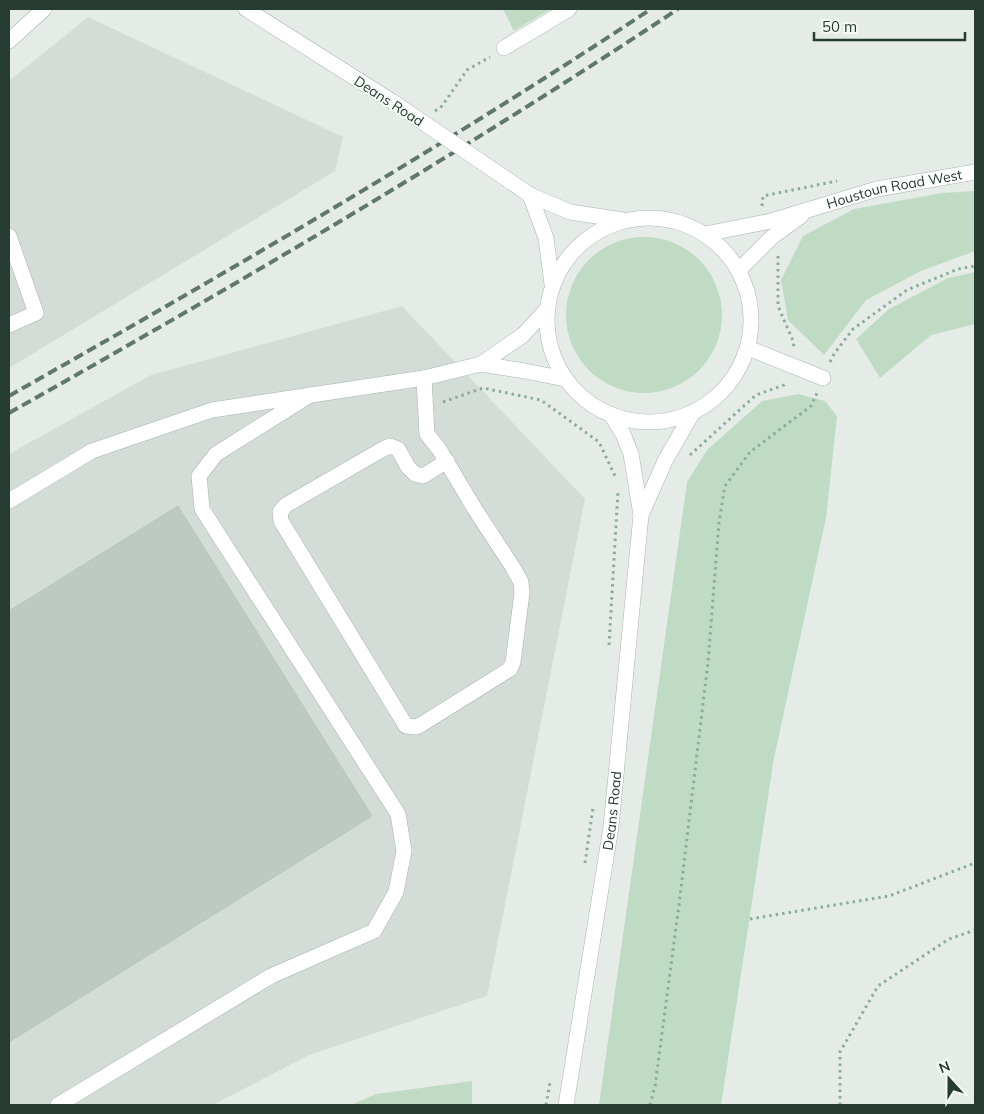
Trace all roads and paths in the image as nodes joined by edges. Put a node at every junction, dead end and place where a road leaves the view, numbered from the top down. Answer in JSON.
{"nodes":[{"id":1,"x":44,"y":9,"type":"edge"},
{"id":2,"x":246,"y":9,"type":"edge"},
{"id":3,"x":569,"y":9,"type":"edge"},
{"id":4,"x":9,"y":41,"type":"edge"},
{"id":5,"x":504,"y":48,"type":"joint"},
{"id":6,"x":434,"y":111,"type":"dead end"},
{"id":7,"x":975,"y":172,"type":"edge"},
{"id":8,"x":840,"y":180,"type":"dead end"},
{"id":9,"x":530,"y":195,"type":"junction"},
{"id":10,"x":813,"y":208,"type":"junction"},
{"id":11,"x":623,"y":220,"type":"junction"},
{"id":12,"x":761,"y":222,"type":"junction"},
{"id":13,"x":705,"y":234,"type":"junction"},
{"id":14,"x":9,"y":236,"type":"edge"},
{"id":15,"x":772,"y":237,"type":"junction"},
{"id":16,"x":975,"y":266,"type":"edge"},
{"id":17,"x":739,"y":270,"type":"junction"},
{"id":18,"x":552,"y":284,"type":"junction"},
{"id":19,"x":547,"y":309,"type":"junction"},
{"id":20,"x":9,"y":325,"type":"edge"},
{"id":21,"x":748,"y":348,"type":"junction"},
{"id":22,"x":481,"y":364,"type":"junction"},
{"id":23,"x":792,"y":366,"type":"junction"},
{"id":24,"x":424,"y":378,"type":"junction"},
{"id":25,"x":823,"y":378,"type":"junction"},
{"id":26,"x":565,"y":379,"type":"junction"},
{"id":27,"x":310,"y":396,"type":"junction"},
{"id":28,"x":426,"y":408,"type":"junction"},
{"id":29,"x":693,"y":412,"type":"junction"},
{"id":30,"x":612,"y":416,"type":"junction"},
{"id":31,"x":599,"y":442,"type":"junction"},
{"id":32,"x":669,"y":453,"type":"junction"},
{"id":33,"x":631,"y":454,"type":"junction"},
{"id":34,"x":446,"y":461,"type":"junction"},
{"id":35,"x":9,"y":501,"type":"edge"},
{"id":36,"x":641,"y":515,"type":"junction"},
{"id":37,"x":609,"y":648,"type":"dead end"},
{"id":38,"x":594,"y":805,"type":"dead end"},
{"id":39,"x":585,"y":864,"type":"dead end"},
{"id":40,"x":975,"y":864,"type":"edge"},
{"id":41,"x":750,"y":919,"type":"dead end"},
{"id":42,"x":975,"y":930,"type":"edge"},
{"id":43,"x":551,"y":1077,"type":"dead end"},
{"id":44,"x":58,"y":1105,"type":"edge"},
{"id":45,"x":546,"y":1105,"type":"edge"},
{"id":46,"x":566,"y":1105,"type":"edge"},
{"id":47,"x":650,"y":1105,"type":"edge"},
{"id":48,"x":840,"y":1105,"type":"edge"}],
"edges":[{"from":1,"to":4,"type":"street"},
{"from":2,"to":9,"type":"street","name":"Deans Road","bridge":true},
{"from":3,"to":5,"type":"street"},
{"from":5,"to":6,"type":"path"},
{"from":7,"to":10,"type":"street","name":"Houstoun Road West"},
{"from":8,"to":12,"type":"path"},
{"from":9,"to":11,"type":"street","name":"Deans Road"},
{"from":9,"to":18,"type":"street"},
{"from":10,"to":12,"type":"street","name":"Houstoun Road West"},
{"from":10,"to":15,"type":"street","name":"Houstoun Road West"},
{"from":11,"to":13,"type":"street"},
{"from":11,"to":18,"type":"street"},
{"from":12,"to":13,"type":"street","name":"Houstoun Road West"},
{"from":13,"to":17,"type":"street"},
{"from":14,"to":20,"type":"street"},
{"from":15,"to":17,"type":"street","name":"Houstoun Road West"},
{"from":15,"to":23,"type":"path"},
{"from":16,"to":25,"type":"path"},
{"from":17,"to":21,"type":"street"},
{"from":18,"to":19,"type":"street"},
{"from":19,"to":22,"type":"street"},
{"from":19,"to":26,"type":"street"},
{"from":21,"to":23,"type":"street"},
{"from":21,"to":29,"type":"street"},
{"from":22,"to":24,"type":"street"},
{"from":22,"to":26,"type":"street"},
{"from":23,"to":25,"type":"street"},
{"from":23,"to":32,"type":"path"},
{"from":24,"to":27,"type":"street"},
{"from":24,"to":28,"type":"street"},
{"from":25,"to":47,"type":"path"},
{"from":26,"to":30,"type":"street"},
{"from":27,"to":35,"type":"street"},
{"from":27,"to":44,"type":"street"},
{"from":28,"to":31,"type":"path"},
{"from":28,"to":34,"type":"street"},
{"from":29,"to":30,"type":"street"},
{"from":29,"to":32,"type":"street","name":"Deans Road"},
{"from":30,"to":33,"type":"street","name":"Deans Road"},
{"from":31,"to":33,"type":"path"},
{"from":31,"to":37,"type":"path"},
{"from":32,"to":36,"type":"street","name":"Deans Road"},
{"from":33,"to":36,"type":"street","name":"Deans Road"},
{"from":34,"to":34,"type":"street"},
{"from":36,"to":46,"type":"street","name":"Deans Road"},
{"from":38,"to":39,"type":"path"},
{"from":40,"to":41,"type":"path"},
{"from":42,"to":48,"type":"path"},
{"from":43,"to":45,"type":"path"}]}
